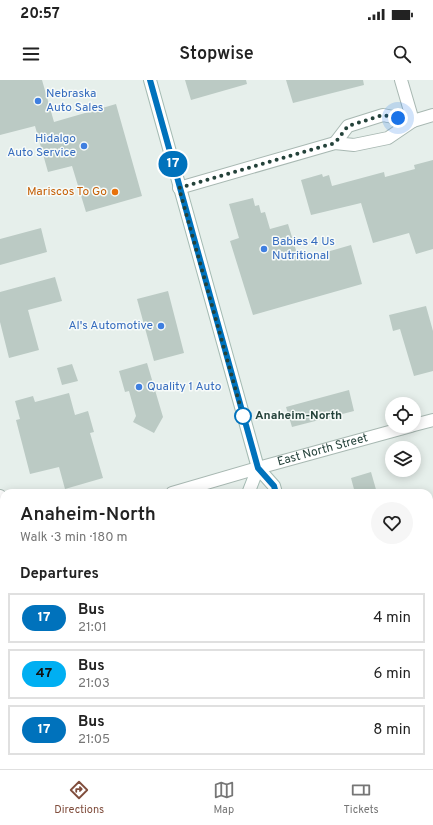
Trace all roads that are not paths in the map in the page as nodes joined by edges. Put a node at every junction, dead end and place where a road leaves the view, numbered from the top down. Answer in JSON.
{"nodes":[{"id":1,"x":150,"y":80,"type":"edge"},
{"id":2,"x":401,"y":80,"type":"edge"},
{"id":3,"x":433,"y":115,"type":"edge"},
{"id":4,"x":413,"y":121,"type":"junction"},
{"id":5,"x":335,"y":143,"type":"junction"},
{"id":6,"x":179,"y":188,"type":"junction"},
{"id":7,"x":433,"y":420,"type":"edge"},
{"id":8,"x":421,"y":423,"type":"edge"},
{"id":9,"x":386,"y":433,"type":"edge"},
{"id":10,"x":258,"y":468,"type":"junction"},
{"id":11,"x":186,"y":489,"type":"edge"},
{"id":12,"x":250,"y":489,"type":"edge"},
{"id":13,"x":275,"y":489,"type":"edge"}],
"edges":[{"from":1,"to":6,"type":"street"},
{"from":2,"to":4,"type":"street"},
{"from":3,"to":4,"type":"street"},
{"from":4,"to":5,"type":"street"},
{"from":4,"to":5,"type":"street"},
{"from":5,"to":6,"type":"street"},
{"from":6,"to":10,"type":"street"},
{"from":7,"to":8,"type":"street"},
{"from":9,"to":10,"type":"street","name":"East North Street"},
{"from":10,"to":11,"type":"street","name":"East North Street"},
{"from":10,"to":12,"type":"street"},
{"from":10,"to":13,"type":"street"}]}
